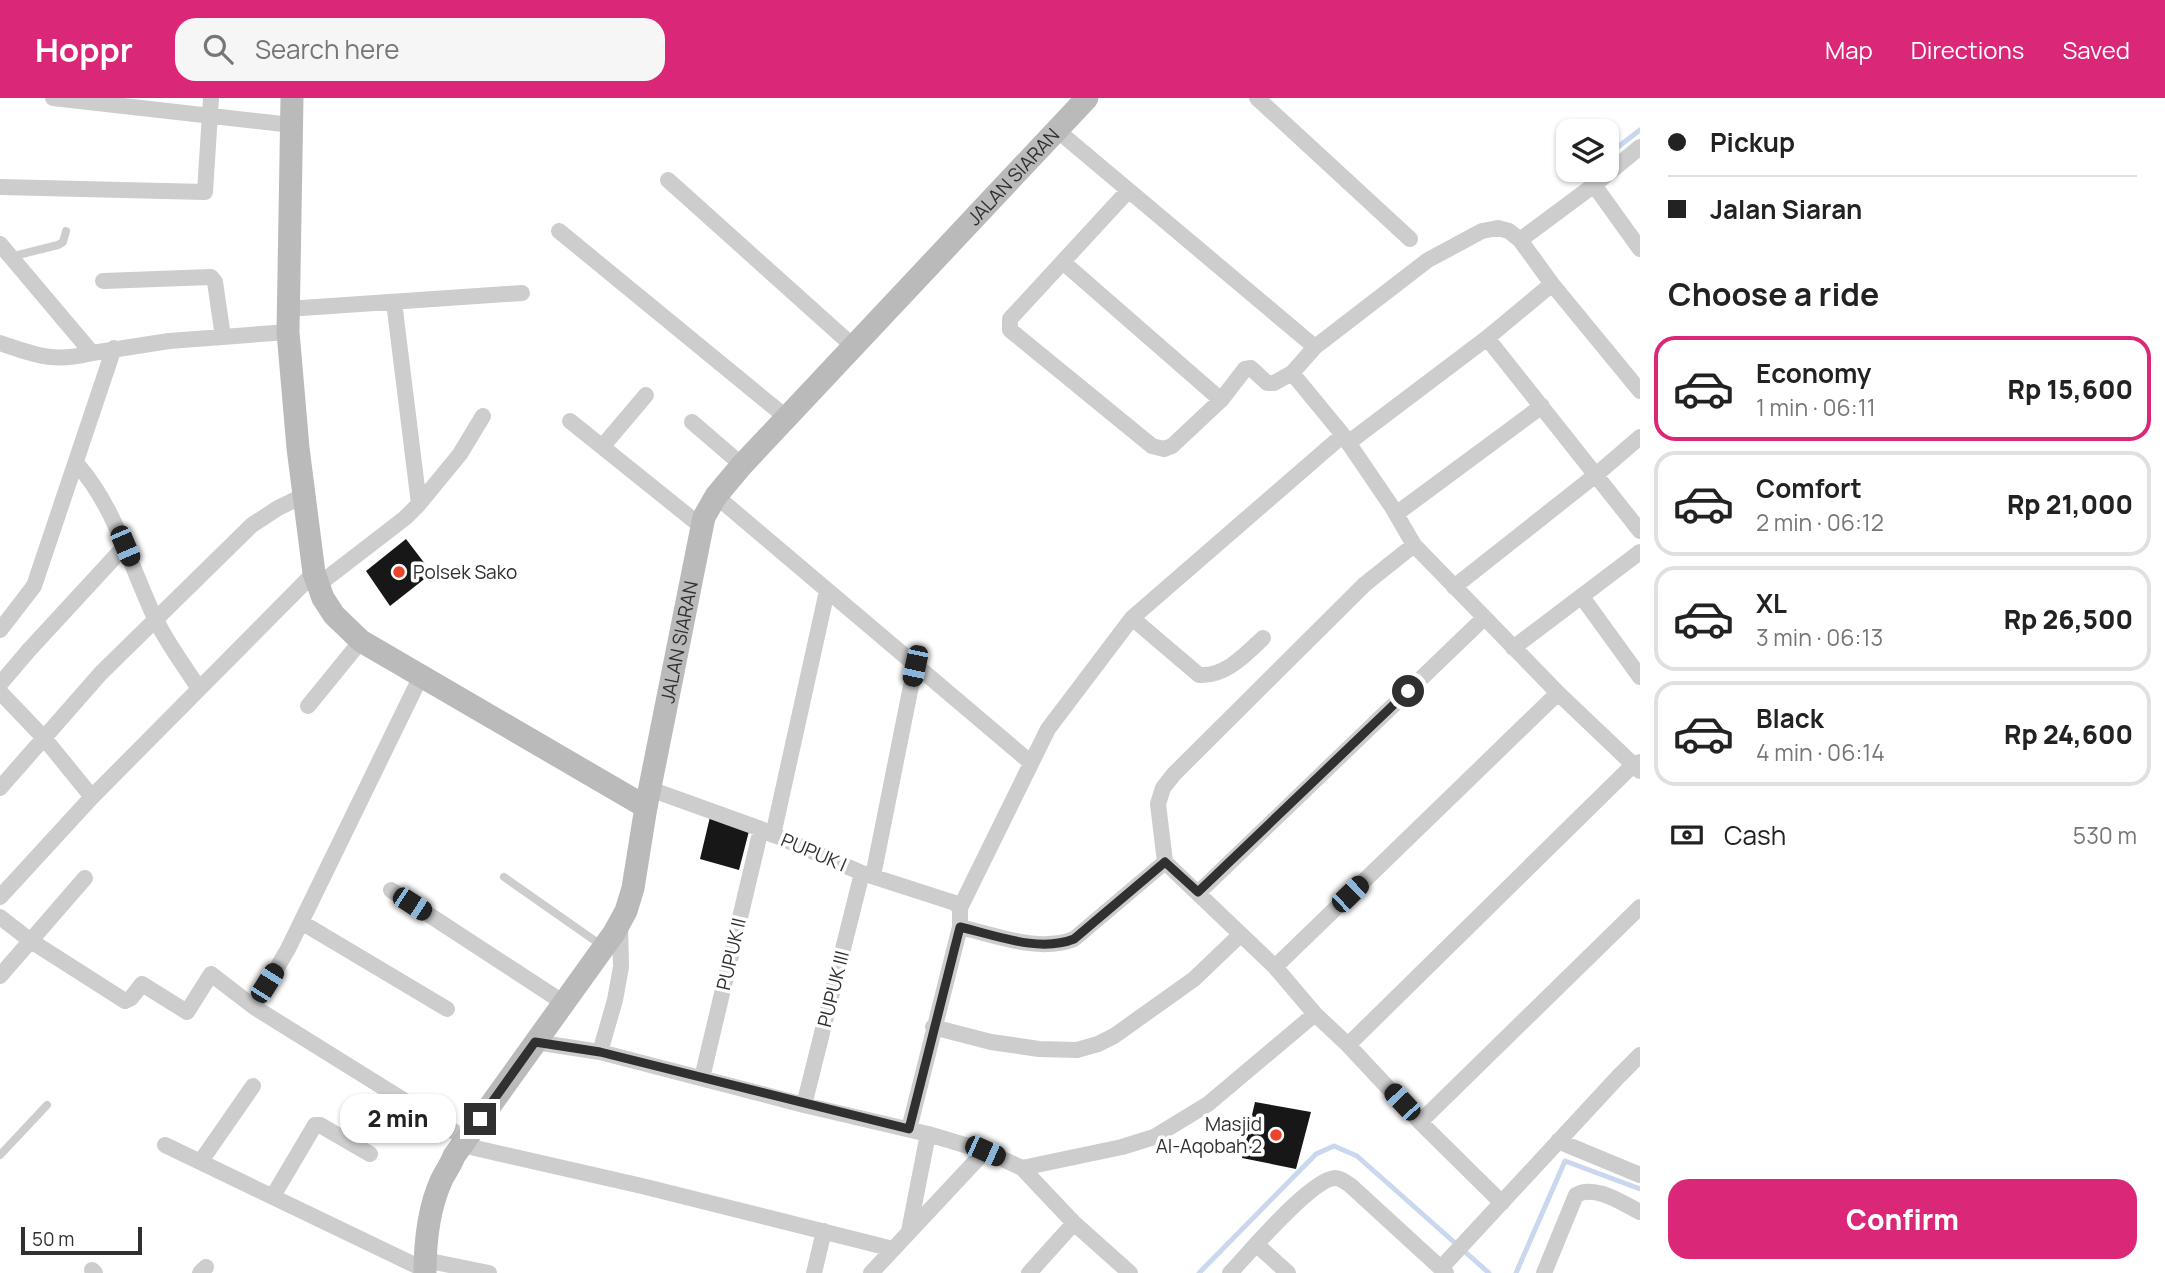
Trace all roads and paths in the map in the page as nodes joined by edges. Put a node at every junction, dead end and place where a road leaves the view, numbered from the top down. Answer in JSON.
{"nodes":[{"id":1,"x":53,"y":98,"type":"edge"},
{"id":2,"x":211,"y":98,"type":"edge"},
{"id":3,"x":292,"y":98,"type":"edge"},
{"id":4,"x":1257,"y":98,"type":"edge"},
{"id":5,"x":1077,"y":101,"type":"edge"},
{"id":6,"x":209,"y":116,"type":"junction"},
{"id":7,"x":292,"y":125,"type":"junction"},
{"id":8,"x":1058,"y":131,"type":"junction"},
{"id":9,"x":1640,"y":147,"type":"edge"},
{"id":10,"x":668,"y":180,"type":"dead end"},
{"id":11,"x":1594,"y":185,"type":"junction"},
{"id":12,"x":0,"y":187,"type":"edge"},
{"id":13,"x":1128,"y":191,"type":"junction"},
{"id":14,"x":66,"y":231,"type":"dead end"},
{"id":15,"x":559,"y":231,"type":"dead end"},
{"id":16,"x":1410,"y":239,"type":"dead end"},
{"id":17,"x":1520,"y":240,"type":"junction"},
{"id":18,"x":1640,"y":249,"type":"edge"},
{"id":19,"x":5,"y":250,"type":"edge"},
{"id":20,"x":1063,"y":263,"type":"junction"},
{"id":21,"x":103,"y":281,"type":"dead end"},
{"id":22,"x":1552,"y":284,"type":"junction"},
{"id":23,"x":522,"y":293,"type":"dead end"},
{"id":24,"x":394,"y":302,"type":"junction"},
{"id":25,"x":287,"y":309,"type":"junction"},
{"id":26,"x":288,"y":332,"type":"junction"},
{"id":27,"x":223,"y":337,"type":"junction"},
{"id":28,"x":1487,"y":338,"type":"junction"},
{"id":29,"x":0,"y":343,"type":"edge"},
{"id":30,"x":854,"y":347,"type":"junction"},
{"id":31,"x":1315,"y":347,"type":"junction"},
{"id":32,"x":114,"y":348,"type":"junction"},
{"id":33,"x":92,"y":353,"type":"junction"},
{"id":34,"x":1292,"y":373,"type":"junction"},
{"id":35,"x":1640,"y":391,"type":"edge"},
{"id":36,"x":646,"y":395,"type":"dead end"},
{"id":37,"x":1220,"y":400,"type":"junction"},
{"id":38,"x":1542,"y":406,"type":"junction"},
{"id":39,"x":483,"y":416,"type":"dead end"},
{"id":40,"x":787,"y":418,"type":"junction"},
{"id":41,"x":570,"y":421,"type":"dead end"},
{"id":42,"x":692,"y":422,"type":"dead end"},
{"id":43,"x":1640,"y":437,"type":"edge"},
{"id":44,"x":1346,"y":439,"type":"junction"},
{"id":45,"x":603,"y":447,"type":"junction"},
{"id":46,"x":76,"y":464,"type":"junction"},
{"id":47,"x":743,"y":465,"type":"junction"},
{"id":48,"x":1597,"y":474,"type":"junction"},
{"id":49,"x":305,"y":495,"type":"junction"},
{"id":50,"x":716,"y":496,"type":"junction"},
{"id":51,"x":419,"y":505,"type":"junction"},
{"id":52,"x":1396,"y":514,"type":"junction"},
{"id":53,"x":702,"y":527,"type":"junction"},
{"id":54,"x":1640,"y":531,"type":"edge"},
{"id":55,"x":1414,"y":545,"type":"junction"},
{"id":56,"x":125,"y":546,"type":"junction"},
{"id":57,"x":1640,"y":552,"type":"edge"},
{"id":58,"x":316,"y":579,"type":"junction"},
{"id":59,"x":1454,"y":587,"type":"junction"},
{"id":60,"x":827,"y":591,"type":"junction"},
{"id":61,"x":1582,"y":597,"type":"junction"},
{"id":62,"x":1132,"y":618,"type":"junction"},
{"id":63,"x":1484,"y":618,"type":"junction"},
{"id":64,"x":155,"y":619,"type":"junction"},
{"id":65,"x":0,"y":630,"type":"edge"},
{"id":66,"x":1263,"y":638,"type":"dead end"},
{"id":67,"x":361,"y":641,"type":"junction"},
{"id":68,"x":1513,"y":648,"type":"junction"},
{"id":69,"x":915,"y":666,"type":"junction"},
{"id":70,"x":421,"y":676,"type":"junction"},
{"id":71,"x":1640,"y":677,"type":"edge"},
{"id":72,"x":0,"y":684,"type":"edge"},
{"id":73,"x":199,"y":689,"type":"junction"},
{"id":74,"x":0,"y":692,"type":"edge"},
{"id":75,"x":1558,"y":693,"type":"junction"},
{"id":76,"x":308,"y":706,"type":"dead end"},
{"id":77,"x":44,"y":738,"type":"junction"},
{"id":78,"x":1030,"y":762,"type":"junction"},
{"id":79,"x":1638,"y":766,"type":"edge"},
{"id":80,"x":0,"y":788,"type":"edge"},
{"id":81,"x":92,"y":797,"type":"junction"},
{"id":82,"x":648,"y":798,"type":"junction"},
{"id":83,"x":767,"y":832,"type":"junction"},
{"id":84,"x":1165,"y":862,"type":"junction"},
{"id":85,"x":868,"y":875,"type":"junction"},
{"id":86,"x":504,"y":877,"type":"dead end"},
{"id":87,"x":85,"y":878,"type":"dead end"},
{"id":88,"x":391,"y":890,"type":"dead end"},
{"id":89,"x":1198,"y":892,"type":"junction"},
{"id":90,"x":0,"y":897,"type":"edge"},
{"id":91,"x":1640,"y":907,"type":"edge"},
{"id":92,"x":960,"y":908,"type":"junction"},
{"id":93,"x":0,"y":917,"type":"edge"},
{"id":94,"x":301,"y":922,"type":"junction"},
{"id":95,"x":620,"y":924,"type":"junction"},
{"id":96,"x":960,"y":927,"type":"junction"},
{"id":97,"x":1240,"y":934,"type":"junction"},
{"id":98,"x":31,"y":940,"type":"junction"},
{"id":99,"x":603,"y":947,"type":"junction"},
{"id":100,"x":1275,"y":967,"type":"junction"},
{"id":101,"x":0,"y":976,"type":"edge"},
{"id":102,"x":564,"y":1003,"type":"junction"},
{"id":103,"x":254,"y":1007,"type":"junction"},
{"id":104,"x":447,"y":1009,"type":"dead end"},
{"id":105,"x":1315,"y":1014,"type":"junction"},
{"id":106,"x":933,"y":1027,"type":"junction"},
{"id":107,"x":535,"y":1042,"type":"junction"},
{"id":108,"x":1348,"y":1045,"type":"junction"},
{"id":109,"x":600,"y":1052,"type":"junction"},
{"id":110,"x":1640,"y":1056,"type":"edge"},
{"id":111,"x":702,"y":1078,"type":"junction"},
{"id":112,"x":253,"y":1086,"type":"dead end"},
{"id":113,"x":47,"y":1105,"type":"dead end"},
{"id":114,"x":804,"y":1105,"type":"junction"},
{"id":115,"x":1420,"y":1122,"type":"junction"},
{"id":116,"x":909,"y":1129,"type":"junction"},
{"id":117,"x":928,"y":1134,"type":"junction"},
{"id":118,"x":1558,"y":1141,"type":"junction"},
{"id":119,"x":464,"y":1142,"type":"junction"},
{"id":120,"x":164,"y":1145,"type":"dead end"},
{"id":121,"x":985,"y":1151,"type":"junction"},
{"id":122,"x":370,"y":1154,"type":"dead end"},
{"id":123,"x":0,"y":1155,"type":"edge"},
{"id":124,"x":201,"y":1161,"type":"junction"},
{"id":125,"x":1022,"y":1168,"type":"junction"},
{"id":126,"x":1640,"y":1175,"type":"edge"},
{"id":127,"x":272,"y":1196,"type":"junction"},
{"id":128,"x":1502,"y":1203,"type":"junction"},
{"id":129,"x":1640,"y":1212,"type":"edge"},
{"id":130,"x":1074,"y":1223,"type":"junction"},
{"id":131,"x":824,"y":1231,"type":"junction"},
{"id":132,"x":908,"y":1233,"type":"junction"},
{"id":133,"x":1257,"y":1245,"type":"junction"},
{"id":134,"x":893,"y":1250,"type":"junction"},
{"id":135,"x":1446,"y":1267,"type":"edge"},
{"id":136,"x":425,"y":1268,"type":"edge"},
{"id":137,"x":489,"y":1273,"type":"edge"},
{"id":138,"x":814,"y":1273,"type":"edge"},
{"id":139,"x":871,"y":1273,"type":"edge"},
{"id":140,"x":1029,"y":1273,"type":"edge"},
{"id":141,"x":1130,"y":1273,"type":"edge"},
{"id":142,"x":1230,"y":1273,"type":"edge"},
{"id":143,"x":1287,"y":1273,"type":"edge"},
{"id":144,"x":1544,"y":1273,"type":"edge"}],
"edges":[{"from":1,"to":6,"type":"street"},
{"from":2,"to":6,"type":"street"},
{"from":3,"to":7,"type":"street"},
{"from":4,"to":16,"type":"street"},
{"from":5,"to":8,"type":"street","name":"JALAN SIARAN"},
{"from":6,"to":7,"type":"street"},
{"from":6,"to":12,"type":"street"},
{"from":7,"to":25,"type":"street"},
{"from":8,"to":13,"type":"street"},
{"from":8,"to":30,"type":"street","name":"JALAN SIARAN"},
{"from":9,"to":11,"type":"street"},
{"from":10,"to":30,"type":"street"},
{"from":11,"to":17,"type":"street"},
{"from":11,"to":18,"type":"street"},
{"from":13,"to":20,"type":"street"},
{"from":13,"to":31,"type":"street"},
{"from":14,"to":19,"type":"lane"},
{"from":15,"to":40,"type":"street"},
{"from":17,"to":22,"type":"street"},
{"from":17,"to":31,"type":"street"},
{"from":19,"to":33,"type":"street"},
{"from":20,"to":37,"type":"street"},
{"from":20,"to":37,"type":"street"},
{"from":21,"to":27,"type":"street"},
{"from":22,"to":28,"type":"street"},
{"from":22,"to":35,"type":"street"},
{"from":23,"to":24,"type":"street"},
{"from":24,"to":25,"type":"street"},
{"from":24,"to":51,"type":"street"},
{"from":25,"to":26,"type":"street"},
{"from":26,"to":27,"type":"street"},
{"from":26,"to":49,"type":"street"},
{"from":27,"to":32,"type":"street"},
{"from":28,"to":38,"type":"street"},
{"from":28,"to":44,"type":"street"},
{"from":29,"to":33,"type":"street"},
{"from":30,"to":40,"type":"street","name":"JALAN SIARAN"},
{"from":31,"to":34,"type":"street"},
{"from":32,"to":33,"type":"street"},
{"from":32,"to":46,"type":"street"},
{"from":34,"to":37,"type":"street"},
{"from":34,"to":44,"type":"street"},
{"from":36,"to":45,"type":"street"},
{"from":38,"to":48,"type":"street"},
{"from":38,"to":52,"type":"street"},
{"from":39,"to":51,"type":"street"},
{"from":40,"to":47,"type":"street","name":"JALAN SIARAN"},
{"from":41,"to":45,"type":"street"},
{"from":42,"to":47,"type":"street"},
{"from":43,"to":48,"type":"street"},
{"from":44,"to":52,"type":"street"},
{"from":44,"to":62,"type":"street"},
{"from":45,"to":53,"type":"street"},
{"from":46,"to":56,"type":"street"},
{"from":46,"to":65,"type":"street"},
{"from":47,"to":50,"type":"street","name":"JALAN SIARAN"},
{"from":48,"to":54,"type":"street"},
{"from":48,"to":59,"type":"street"},
{"from":49,"to":58,"type":"street"},
{"from":49,"to":64,"type":"street"},
{"from":50,"to":53,"type":"street","name":"JALAN SIARAN"},
{"from":50,"to":60,"type":"street"},
{"from":51,"to":58,"type":"street"},
{"from":52,"to":55,"type":"street"},
{"from":53,"to":82,"type":"street","name":"JALAN SIARAN"},
{"from":55,"to":59,"type":"street"},
{"from":55,"to":84,"type":"street"},
{"from":56,"to":64,"type":"street"},
{"from":56,"to":72,"type":"street"},
{"from":57,"to":61,"type":"street"},
{"from":58,"to":67,"type":"street"},
{"from":58,"to":73,"type":"street"},
{"from":59,"to":63,"type":"street"},
{"from":60,"to":69,"type":"street"},
{"from":60,"to":83,"type":"street","name":"PUPUK II"},
{"from":61,"to":68,"type":"street"},
{"from":61,"to":71,"type":"street"},
{"from":62,"to":66,"type":"street"},
{"from":62,"to":78,"type":"street"},
{"from":63,"to":68,"type":"street"},
{"from":63,"to":89,"type":"street"},
{"from":64,"to":73,"type":"street"},
{"from":64,"to":77,"type":"street"},
{"from":67,"to":70,"type":"street"},
{"from":67,"to":76,"type":"street"},
{"from":68,"to":75,"type":"street"},
{"from":69,"to":78,"type":"street"},
{"from":69,"to":85,"type":"street","name":"PUPUK III"},
{"from":70,"to":82,"type":"street"},
{"from":70,"to":94,"type":"street"},
{"from":73,"to":81,"type":"street"},
{"from":74,"to":77,"type":"street"},
{"from":75,"to":79,"type":"street"},
{"from":75,"to":100,"type":"street"},
{"from":77,"to":80,"type":"street"},
{"from":77,"to":81,"type":"street"},
{"from":78,"to":92,"type":"street"},
{"from":79,"to":108,"type":"street"},
{"from":81,"to":90,"type":"street"},
{"from":82,"to":83,"type":"street","name":"PUPUK I"},
{"from":82,"to":95,"type":"street","name":"JALAN SIARAN"},
{"from":83,"to":85,"type":"street","name":"PUPUK I"},
{"from":83,"to":111,"type":"street","name":"PUPUK II"},
{"from":84,"to":89,"type":"street"},
{"from":84,"to":96,"type":"street"},
{"from":85,"to":92,"type":"street","name":"PUPUK I"},
{"from":85,"to":114,"type":"street","name":"PUPUK III"},
{"from":86,"to":99,"type":"lane"},
{"from":87,"to":98,"type":"street"},
{"from":88,"to":102,"type":"street"},
{"from":89,"to":97,"type":"street"},
{"from":91,"to":115,"type":"street"},
{"from":92,"to":96,"type":"street"},
{"from":93,"to":98,"type":"street"},
{"from":94,"to":103,"type":"street"},
{"from":94,"to":104,"type":"street"},
{"from":95,"to":99,"type":"street","name":"JALAN SIARAN"},
{"from":95,"to":109,"type":"street"},
{"from":96,"to":106,"type":"street"},
{"from":97,"to":100,"type":"street"},
{"from":97,"to":106,"type":"street"},
{"from":98,"to":101,"type":"street"},
{"from":98,"to":103,"type":"street"},
{"from":99,"to":102,"type":"street","name":"JALAN SIARAN"},
{"from":100,"to":105,"type":"street"},
{"from":102,"to":107,"type":"street","name":"JALAN SIARAN"},
{"from":103,"to":119,"type":"street"},
{"from":105,"to":108,"type":"street"},
{"from":105,"to":125,"type":"street"},
{"from":106,"to":116,"type":"street"},
{"from":107,"to":109,"type":"street"},
{"from":107,"to":119,"type":"street","name":"JALAN SIARAN"},
{"from":108,"to":115,"type":"street"},
{"from":109,"to":111,"type":"street"},
{"from":110,"to":118,"type":"street"},
{"from":111,"to":114,"type":"street"},
{"from":112,"to":124,"type":"street"},
{"from":113,"to":123,"type":"lane"},
{"from":114,"to":116,"type":"street"},
{"from":115,"to":128,"type":"street"},
{"from":116,"to":117,"type":"street"},
{"from":117,"to":121,"type":"street"},
{"from":117,"to":132,"type":"street"},
{"from":118,"to":126,"type":"street"},
{"from":118,"to":128,"type":"street"},
{"from":119,"to":131,"type":"street"},
{"from":119,"to":136,"type":"street","name":"JALAN SIARAN"},
{"from":120,"to":124,"type":"street"},
{"from":121,"to":125,"type":"street"},
{"from":121,"to":132,"type":"street"},
{"from":122,"to":127,"type":"street"},
{"from":124,"to":127,"type":"street"},
{"from":125,"to":130,"type":"street"},
{"from":127,"to":136,"type":"street"},
{"from":128,"to":135,"type":"street"},
{"from":129,"to":144,"type":"street"},
{"from":130,"to":140,"type":"street"},
{"from":130,"to":141,"type":"street"},
{"from":131,"to":134,"type":"street"},
{"from":131,"to":138,"type":"street"},
{"from":132,"to":134,"type":"street"},
{"from":133,"to":135,"type":"street"},
{"from":133,"to":142,"type":"street"},
{"from":133,"to":143,"type":"street"},
{"from":134,"to":139,"type":"street"},
{"from":136,"to":137,"type":"street"}]}
